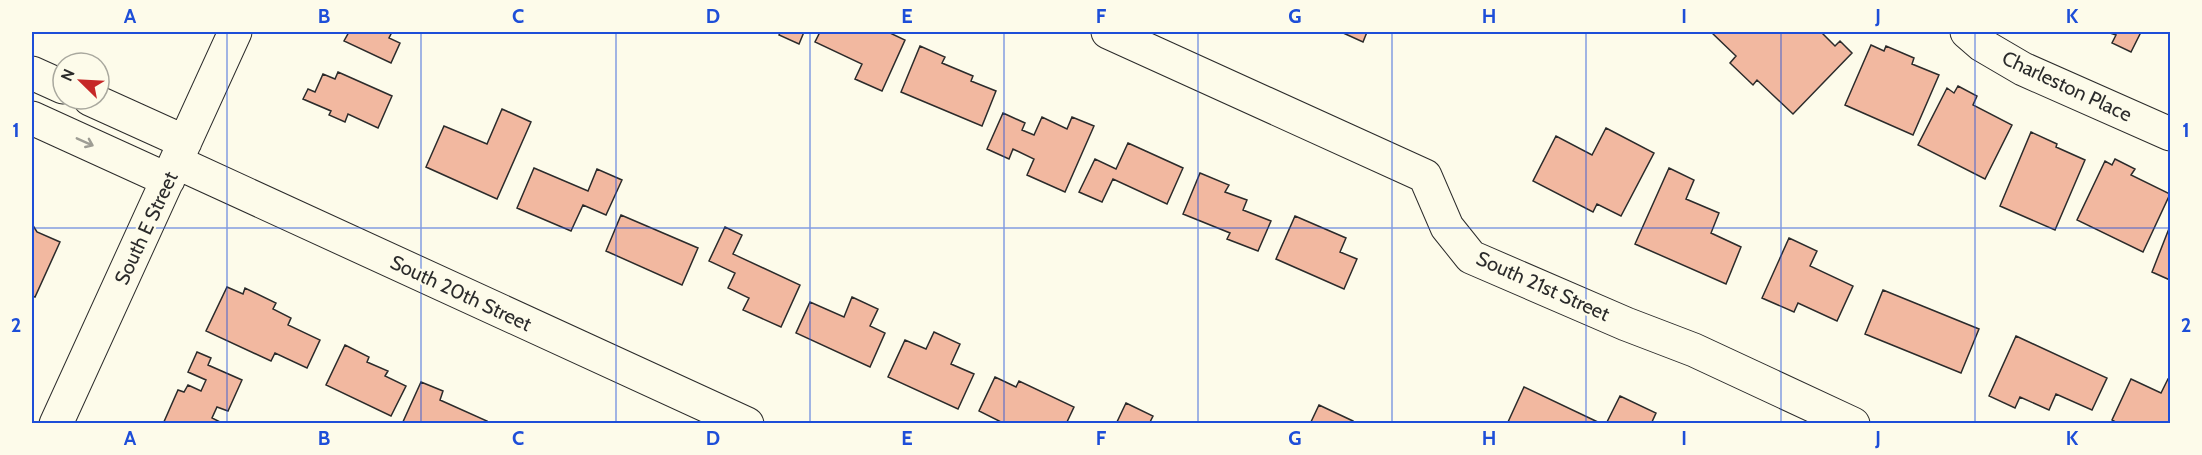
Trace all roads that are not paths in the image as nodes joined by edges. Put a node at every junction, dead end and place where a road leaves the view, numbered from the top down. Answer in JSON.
{"nodes":[{"id":1,"x":235,"y":32,"type":"edge"},
{"id":2,"x":1108,"y":32,"type":"edge"},
{"id":3,"x":1967,"y":32,"type":"edge"},
{"id":4,"x":32,"y":73,"type":"edge"},
{"id":5,"x":51,"y":82,"type":"edge"},
{"id":6,"x":107,"y":111,"type":"edge"},
{"id":7,"x":32,"y":118,"type":"edge"},
{"id":8,"x":2170,"y":134,"type":"edge"},
{"id":9,"x":176,"y":161,"type":"junction"},
{"id":10,"x":56,"y":423,"type":"edge"},
{"id":11,"x":747,"y":423,"type":"edge"},
{"id":12,"x":1853,"y":423,"type":"edge"}],
"edges":[{"from":1,"to":9,"type":"street","name":"South E Street"},
{"from":2,"to":12,"type":"street","name":"South 21st Street"},
{"from":3,"to":8,"type":"street","name":"Charleston Place"},
{"from":4,"to":5,"type":"street"},
{"from":6,"to":9,"type":"street","name":"South 20th Street"},
{"from":7,"to":9,"type":"street","name":"South 20th Street","one_way":true},
{"from":9,"to":10,"type":"street","name":"South E Street"},
{"from":9,"to":11,"type":"street","name":"South 20th Street"}]}
